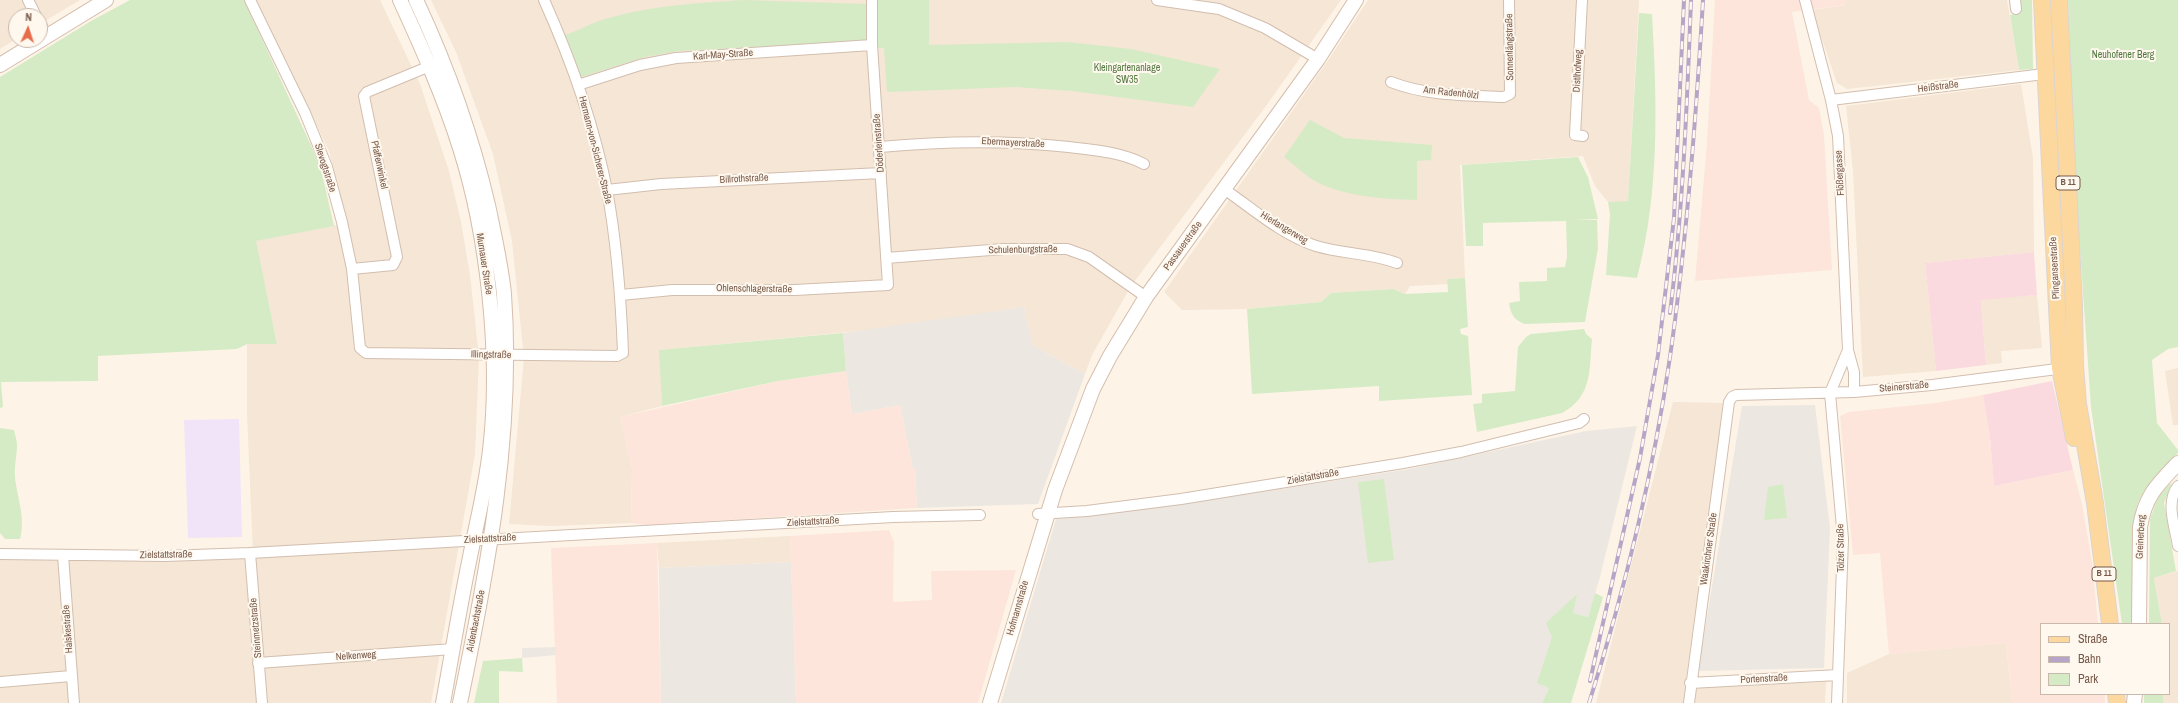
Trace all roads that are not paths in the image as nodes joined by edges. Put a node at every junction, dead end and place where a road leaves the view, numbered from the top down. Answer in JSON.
{"nodes":[{"id":1,"x":106,"y":0,"type":"edge"},
{"id":2,"x":250,"y":0,"type":"edge"},
{"id":3,"x":400,"y":0,"type":"edge"},
{"id":4,"x":416,"y":0,"type":"edge"},
{"id":5,"x":544,"y":0,"type":"edge"},
{"id":6,"x":872,"y":0,"type":"edge"},
{"id":7,"x":1157,"y":0,"type":"edge"},
{"id":8,"x":1356,"y":0,"type":"edge"},
{"id":9,"x":1509,"y":0,"type":"edge"},
{"id":10,"x":1582,"y":0,"type":"edge"},
{"id":11,"x":1805,"y":0,"type":"edge"},
{"id":12,"x":2042,"y":0,"type":"edge"},
{"id":13,"x":2059,"y":0,"type":"edge"},
{"id":14,"x":1220,"y":5,"type":"edge"},
{"id":15,"x":48,"y":35,"type":"edge"},
{"id":16,"x":872,"y":45,"type":"junction"},
{"id":17,"x":28,"y":48,"type":"edge"},
{"id":18,"x":1318,"y":59,"type":"junction"},
{"id":19,"x":0,"y":65,"type":"edge"},
{"id":20,"x":430,"y":66,"type":"junction"},
{"id":21,"x":2044,"y":74,"type":"junction"},
{"id":22,"x":1391,"y":82,"type":"dead end"},
{"id":23,"x":578,"y":85,"type":"junction"},
{"id":24,"x":1510,"y":94,"type":"joint"},
{"id":25,"x":1831,"y":100,"type":"junction"},
{"id":26,"x":1582,"y":136,"type":"dead end"},
{"id":27,"x":880,"y":146,"type":"junction"},
{"id":28,"x":1144,"y":164,"type":"dead end"},
{"id":29,"x":881,"y":173,"type":"junction"},
{"id":30,"x":1224,"y":189,"type":"junction"},
{"id":31,"x":607,"y":190,"type":"junction"},
{"id":32,"x":886,"y":258,"type":"junction"},
{"id":33,"x":1397,"y":263,"type":"dead end"},
{"id":34,"x":352,"y":269,"type":"junction"},
{"id":35,"x":888,"y":285,"type":"joint"},
{"id":36,"x":621,"y":295,"type":"junction"},
{"id":37,"x":1146,"y":297,"type":"junction"},
{"id":38,"x":360,"y":348,"type":"joint"},
{"id":39,"x":1848,"y":350,"type":"junction"},
{"id":40,"x":623,"y":353,"type":"joint"},
{"id":41,"x":499,"y":355,"type":"junction"},
{"id":42,"x":2067,"y":367,"type":"junction"},
{"id":43,"x":1854,"y":392,"type":"junction"},
{"id":44,"x":1830,"y":393,"type":"junction"},
{"id":45,"x":1732,"y":397,"type":"joint"},
{"id":46,"x":1584,"y":419,"type":"dead end"},
{"id":47,"x":2178,"y":464,"type":"edge"},
{"id":48,"x":2176,"y":488,"type":"edge"},
{"id":49,"x":1042,"y":513,"type":"junction"},
{"id":50,"x":980,"y":515,"type":"dead end"},
{"id":51,"x":491,"y":539,"type":"junction"},
{"id":52,"x":470,"y":540,"type":"junction"},
{"id":53,"x":2178,"y":546,"type":"edge"},
{"id":54,"x":250,"y":552,"type":"junction"},
{"id":55,"x":0,"y":554,"type":"edge"},
{"id":56,"x":63,"y":555,"type":"junction"},
{"id":57,"x":2110,"y":623,"type":"edge"},
{"id":58,"x":2139,"y":623,"type":"edge"},
{"id":59,"x":453,"y":649,"type":"junction"},
{"id":60,"x":258,"y":663,"type":"junction"},
{"id":61,"x":1838,"y":675,"type":"junction"},
{"id":62,"x":72,"y":676,"type":"junction"},
{"id":63,"x":0,"y":682,"type":"edge"},
{"id":64,"x":1690,"y":683,"type":"junction"},
{"id":65,"x":74,"y":703,"type":"edge"},
{"id":66,"x":262,"y":703,"type":"edge"},
{"id":67,"x":443,"y":703,"type":"edge"},
{"id":68,"x":460,"y":703,"type":"edge"},
{"id":69,"x":990,"y":703,"type":"edge"},
{"id":70,"x":1689,"y":703,"type":"edge"},
{"id":71,"x":1837,"y":703,"type":"edge"}],
"edges":[{"from":1,"to":15,"type":"main road"},
{"from":2,"to":34,"type":"street","name":"Slevogtstraße"},
{"from":3,"to":20,"type":"main road","name":"Murnauer Straße"},
{"from":4,"to":41,"type":"main road","name":"Murnauer Straße"},
{"from":5,"to":23,"type":"street","name":"Hermann-von-Sicherer-Straße"},
{"from":6,"to":16,"type":"street","name":"Döderleinstraße"},
{"from":7,"to":14,"type":"street"},
{"from":8,"to":18,"type":"main road","name":"Passauerstraße"},
{"from":9,"to":24,"type":"street","name":"Sonnenlängstraße"},
{"from":10,"to":26,"type":"street","name":"Distlhofweg"},
{"from":11,"to":25,"type":"street","name":"Flößergasse"},
{"from":12,"to":21,"type":"main road","name":"Plinganserstraße","number":"B 11"},
{"from":13,"to":42,"type":"main road","name":"Plinganserstraße","number":"B 11"},
{"from":14,"to":18,"type":"street"},
{"from":16,"to":23,"type":"street","name":"Karl-May-Straße"},
{"from":16,"to":27,"type":"street","name":"Döderleinstraße"},
{"from":17,"to":19,"type":"main road"},
{"from":18,"to":30,"type":"main road","name":"Passauerstraße"},
{"from":20,"to":34,"type":"street","name":"Pfaffenwinkel"},
{"from":20,"to":41,"type":"main road","name":"Murnauer Straße"},
{"from":21,"to":25,"type":"street","name":"Heißstraße"},
{"from":21,"to":42,"type":"main road","name":"Plinganserstraße","number":"B 11"},
{"from":22,"to":24,"type":"street","name":"Am Radenhölzl"},
{"from":23,"to":31,"type":"street","name":"Hermann-von-Sicherer-Straße"},
{"from":25,"to":39,"type":"street","name":"Flößergasse"},
{"from":27,"to":28,"type":"street","name":"Ebermayerstraße"},
{"from":27,"to":29,"type":"street","name":"Döderleinstraße"},
{"from":29,"to":31,"type":"street","name":"Billrothstraße"},
{"from":29,"to":32,"type":"street","name":"Döderleinstraße"},
{"from":30,"to":33,"type":"street","name":"Hierlangerweg"},
{"from":30,"to":37,"type":"main road","name":"Passauerstraße"},
{"from":31,"to":36,"type":"street","name":"Hermann-von-Sicherer-Straße"},
{"from":32,"to":35,"type":"street","name":"Döderleinstraße"},
{"from":32,"to":37,"type":"street","name":"Schulenburgstraße"},
{"from":34,"to":38,"type":"street","name":"Slevogtstraße"},
{"from":35,"to":36,"type":"street","name":"Ohlenschlagerstraße"},
{"from":36,"to":40,"type":"street","name":"Hermann-von-Sicherer-Straße"},
{"from":37,"to":49,"type":"main road","name":"Passauerstraße"},
{"from":38,"to":41,"type":"street","name":"Illingstraße"},
{"from":39,"to":43,"type":"street","name":"Flößergasse"},
{"from":39,"to":44,"type":"street","name":"Flößergasse"},
{"from":40,"to":41,"type":"street","name":"Illingstraße"},
{"from":41,"to":51,"type":"main road","name":"Murnauer Straße"},
{"from":41,"to":52,"type":"main road","name":"Murnauer Straße"},
{"from":42,"to":43,"type":"street","name":"Steinerstraße"},
{"from":42,"to":57,"type":"main road","name":"Plinganserstraße","number":"B 11"},
{"from":43,"to":44,"type":"street","name":"Steinerstraße"},
{"from":44,"to":45,"type":"street","name":"Steinerstraße"},
{"from":44,"to":61,"type":"street","name":"Tölzer Straße"},
{"from":45,"to":64,"type":"street","name":"Waakirchner Straße"},
{"from":46,"to":49,"type":"street","name":"Zielstattstraße"},
{"from":47,"to":58,"type":"main road","name":"Greinerberg"},
{"from":48,"to":53,"type":"street"},
{"from":49,"to":69,"type":"main road","name":"Hofmannstraße"},
{"from":50,"to":51,"type":"street","name":"Zielstattstraße"},
{"from":51,"to":52,"type":"street","name":"Zielstattstraße"},
{"from":51,"to":68,"type":"main road","name":"Aidenbachstraße"},
{"from":52,"to":54,"type":"street","name":"Zielstattstraße"},
{"from":52,"to":59,"type":"main road","name":"Aidenbachstraße"},
{"from":54,"to":56,"type":"street","name":"Zielstattstraße"},
{"from":54,"to":60,"type":"street","name":"Steinmetzstraße"},
{"from":55,"to":56,"type":"street","name":"Zielstattstraße"},
{"from":56,"to":62,"type":"street","name":"Halskestraße"},
{"from":59,"to":60,"type":"street","name":"Nelkenweg"},
{"from":59,"to":67,"type":"main road","name":"Aidenbachstraße"},
{"from":60,"to":66,"type":"street","name":"Steinmetzstraße"},
{"from":61,"to":64,"type":"street","name":"Portenstraße"},
{"from":61,"to":71,"type":"street","name":"Tölzer Straße"},
{"from":62,"to":63,"type":"street"},
{"from":62,"to":65,"type":"street","name":"Halskestraße"},
{"from":64,"to":70,"type":"street","name":"Waakirchner Straße"}]}
